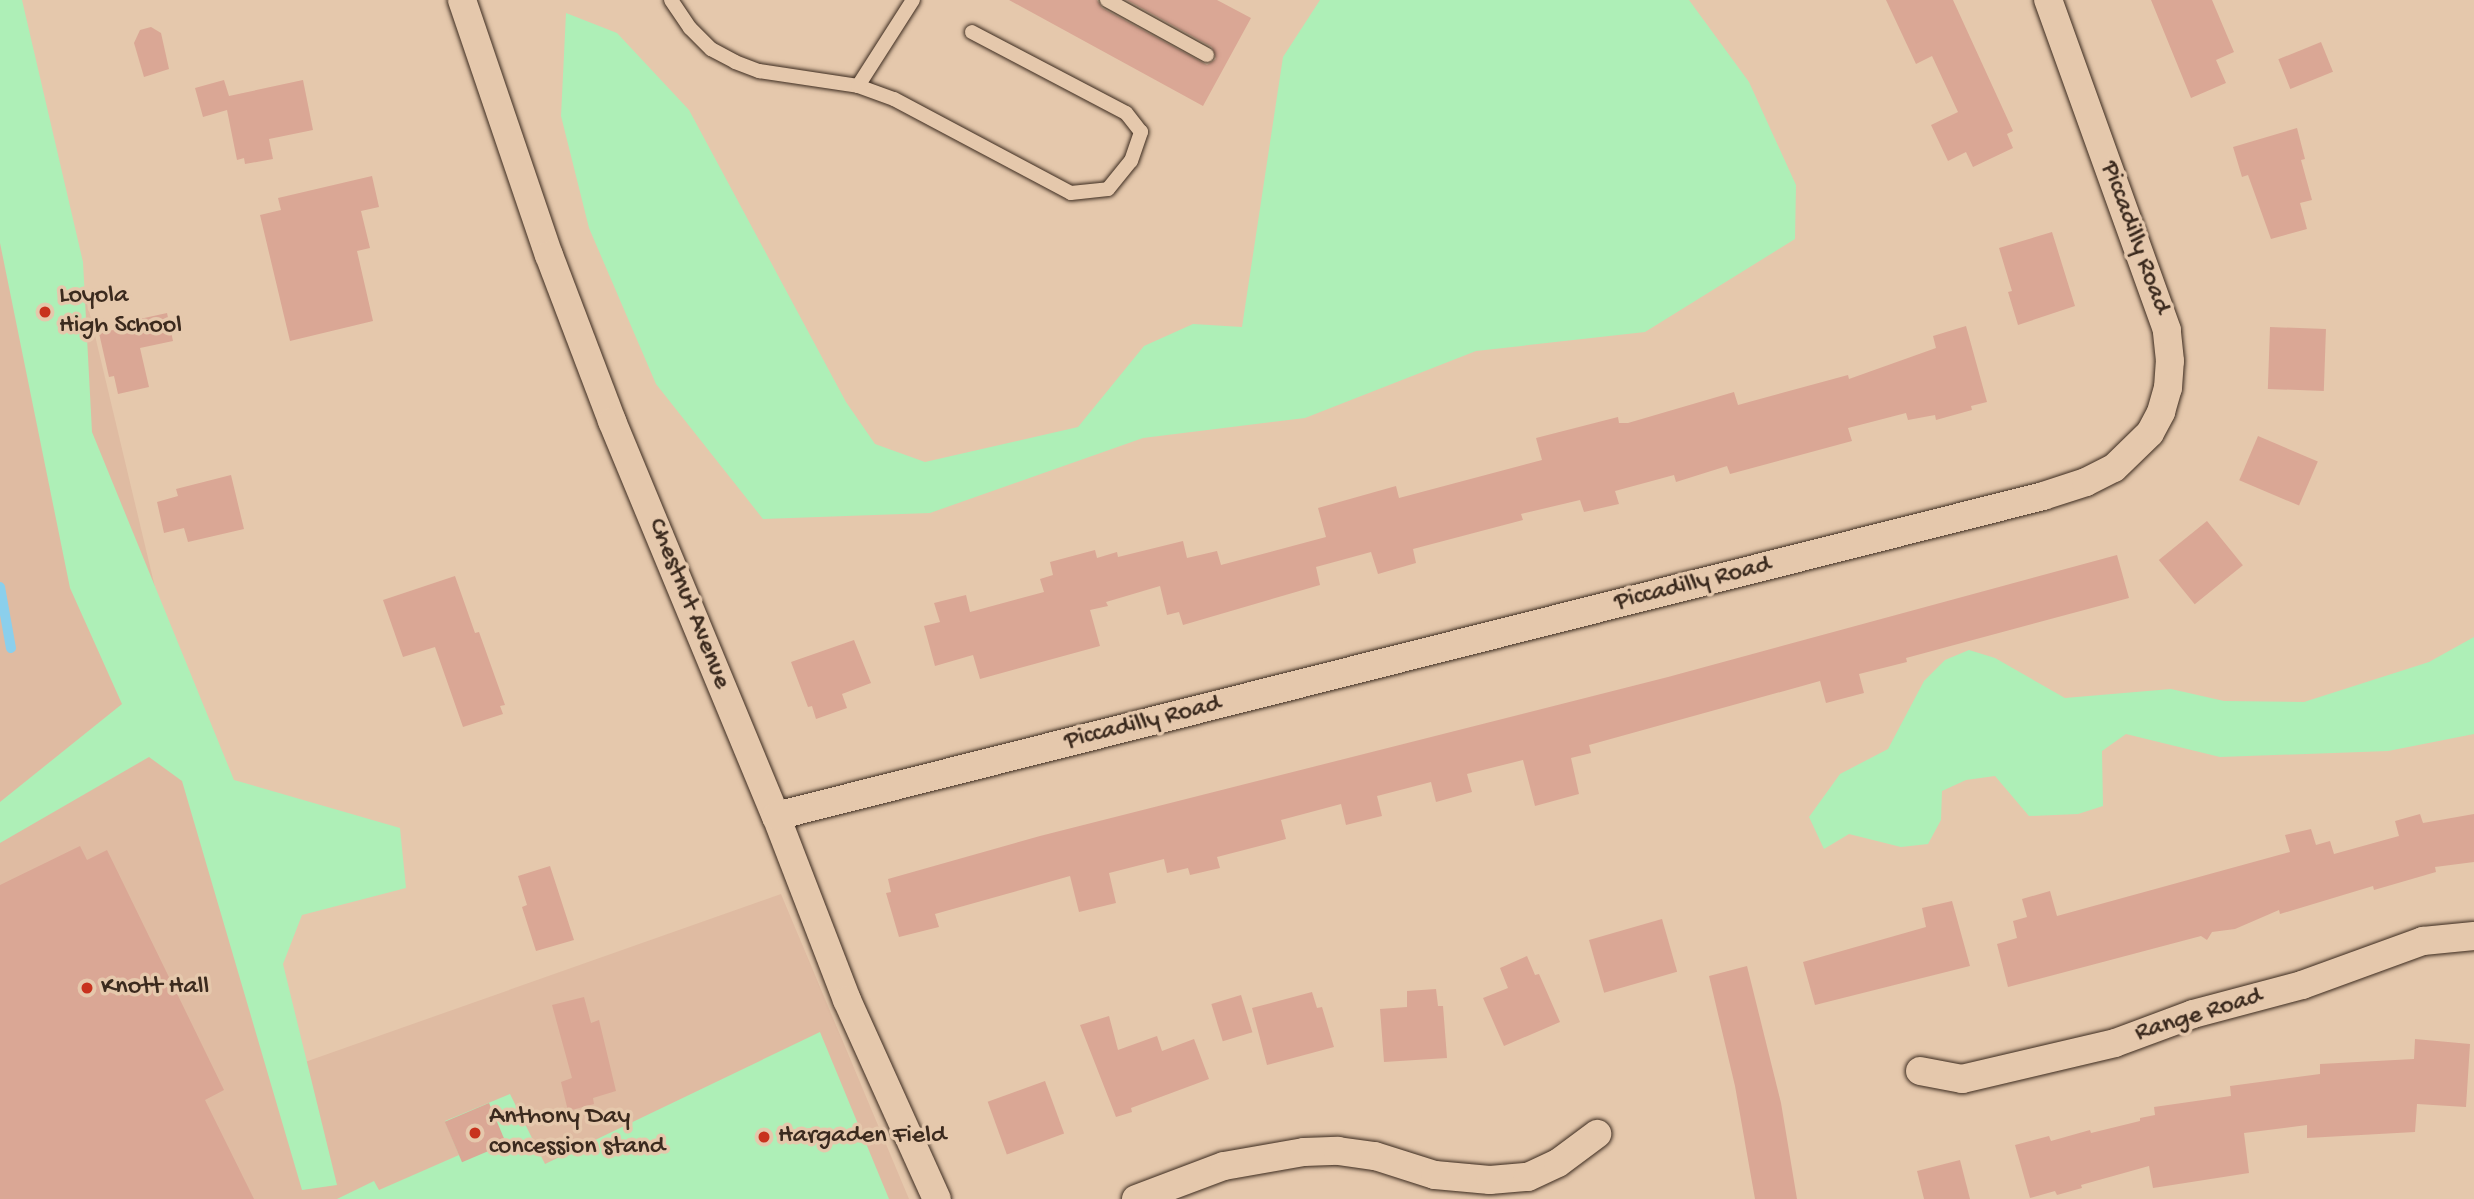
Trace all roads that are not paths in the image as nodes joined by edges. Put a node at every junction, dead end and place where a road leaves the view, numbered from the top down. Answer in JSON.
{"nodes":[{"id":1,"x":462,"y":0,"type":"edge"},
{"id":2,"x":671,"y":0,"type":"edge"},
{"id":3,"x":913,"y":0,"type":"edge"},
{"id":4,"x":1107,"y":0,"type":"edge"},
{"id":5,"x":2048,"y":0,"type":"edge"},
{"id":6,"x":972,"y":32,"type":"dead end"},
{"id":7,"x":1207,"y":55,"type":"dead end"},
{"id":8,"x":858,"y":86,"type":"junction"},
{"id":9,"x":776,"y":817,"type":"junction"},
{"id":10,"x":2474,"y":936,"type":"edge"},
{"id":11,"x":1920,"y":1071,"type":"dead end"},
{"id":12,"x":1597,"y":1134,"type":"dead end"},
{"id":13,"x":937,"y":1199,"type":"edge"},
{"id":14,"x":1136,"y":1199,"type":"edge"}],
"edges":[{"from":1,"to":9,"type":"street","name":"Chestnut Avenue"},
{"from":2,"to":8,"type":"lane"},
{"from":3,"to":8,"type":"lane"},
{"from":4,"to":7,"type":"lane"},
{"from":5,"to":9,"type":"street","name":"Piccadilly Road"},
{"from":6,"to":8,"type":"lane"},
{"from":9,"to":13,"type":"street","name":"Chestnut Avenue"},
{"from":10,"to":11,"type":"street","name":"Range Road"},
{"from":12,"to":14,"type":"street"}]}
